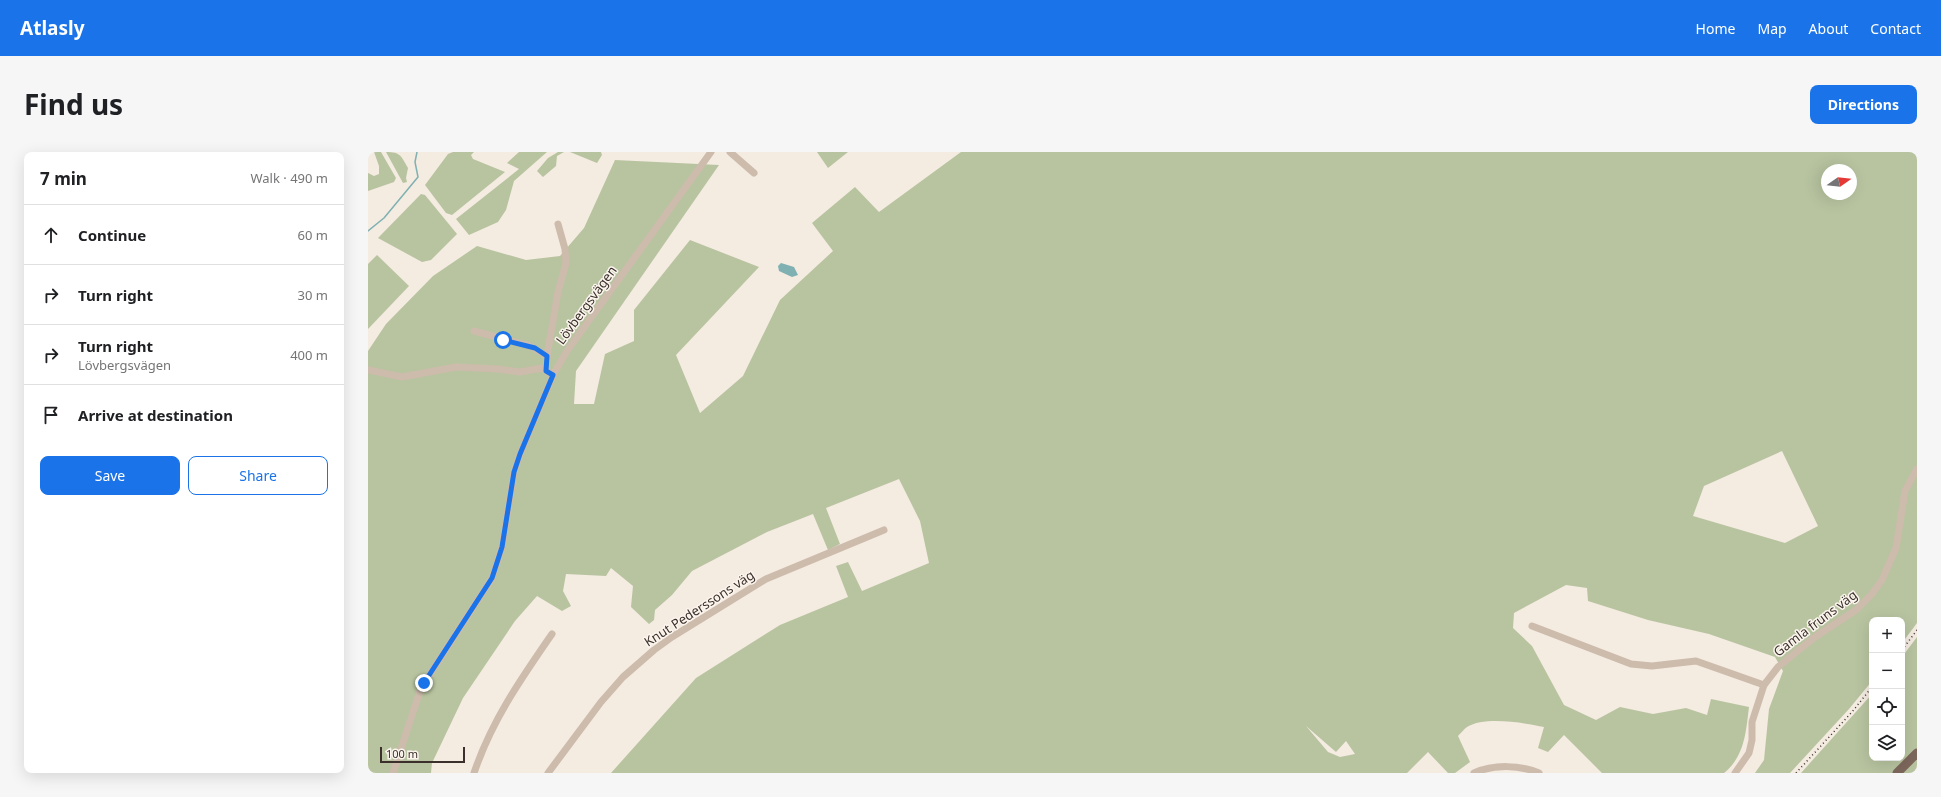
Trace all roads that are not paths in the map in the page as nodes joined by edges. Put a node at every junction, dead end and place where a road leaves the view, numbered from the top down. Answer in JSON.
{"nodes":[{"id":1,"x":711,"y":152,"type":"edge"},
{"id":2,"x":730,"y":152,"type":"edge"},
{"id":3,"x":754,"y":173,"type":"dead end"},
{"id":4,"x":558,"y":224,"type":"dead end"},
{"id":5,"x":474,"y":331,"type":"dead end"},
{"id":6,"x":547,"y":356,"type":"junction"},
{"id":7,"x":368,"y":370,"type":"edge"},
{"id":8,"x":550,"y":373,"type":"junction"},
{"id":9,"x":1917,"y":469,"type":"edge"},
{"id":10,"x":884,"y":530,"type":"dead end"},
{"id":11,"x":1532,"y":626,"type":"dead end"},
{"id":12,"x":552,"y":634,"type":"dead end"},
{"id":13,"x":1764,"y":685,"type":"junction"},
{"id":14,"x":1917,"y":753,"type":"edge"},
{"id":15,"x":393,"y":773,"type":"edge"},
{"id":16,"x":474,"y":773,"type":"edge"},
{"id":17,"x":548,"y":773,"type":"edge"},
{"id":18,"x":1474,"y":773,"type":"edge"},
{"id":19,"x":1540,"y":773,"type":"edge"},
{"id":20,"x":1735,"y":773,"type":"edge"},
{"id":21,"x":1897,"y":773,"type":"edge"}],
"edges":[{"from":1,"to":8,"type":"street","name":"Lövbergsvägen"},
{"from":2,"to":3,"type":"street"},
{"from":4,"to":6,"type":"street"},
{"from":5,"to":6,"type":"street"},
{"from":6,"to":8,"type":"street"},
{"from":7,"to":8,"type":"street"},
{"from":8,"to":15,"type":"street","name":"Lövbergsvägen"},
{"from":9,"to":13,"type":"street","name":"Gamla fruns väg"},
{"from":10,"to":17,"type":"street","name":"Knut Pederssons väg"},
{"from":11,"to":13,"type":"street"},
{"from":12,"to":16,"type":"street"},
{"from":13,"to":20,"type":"street","name":"Gamla fruns väg"},
{"from":14,"to":21,"type":"main road"},
{"from":18,"to":19,"type":"street"}]}
